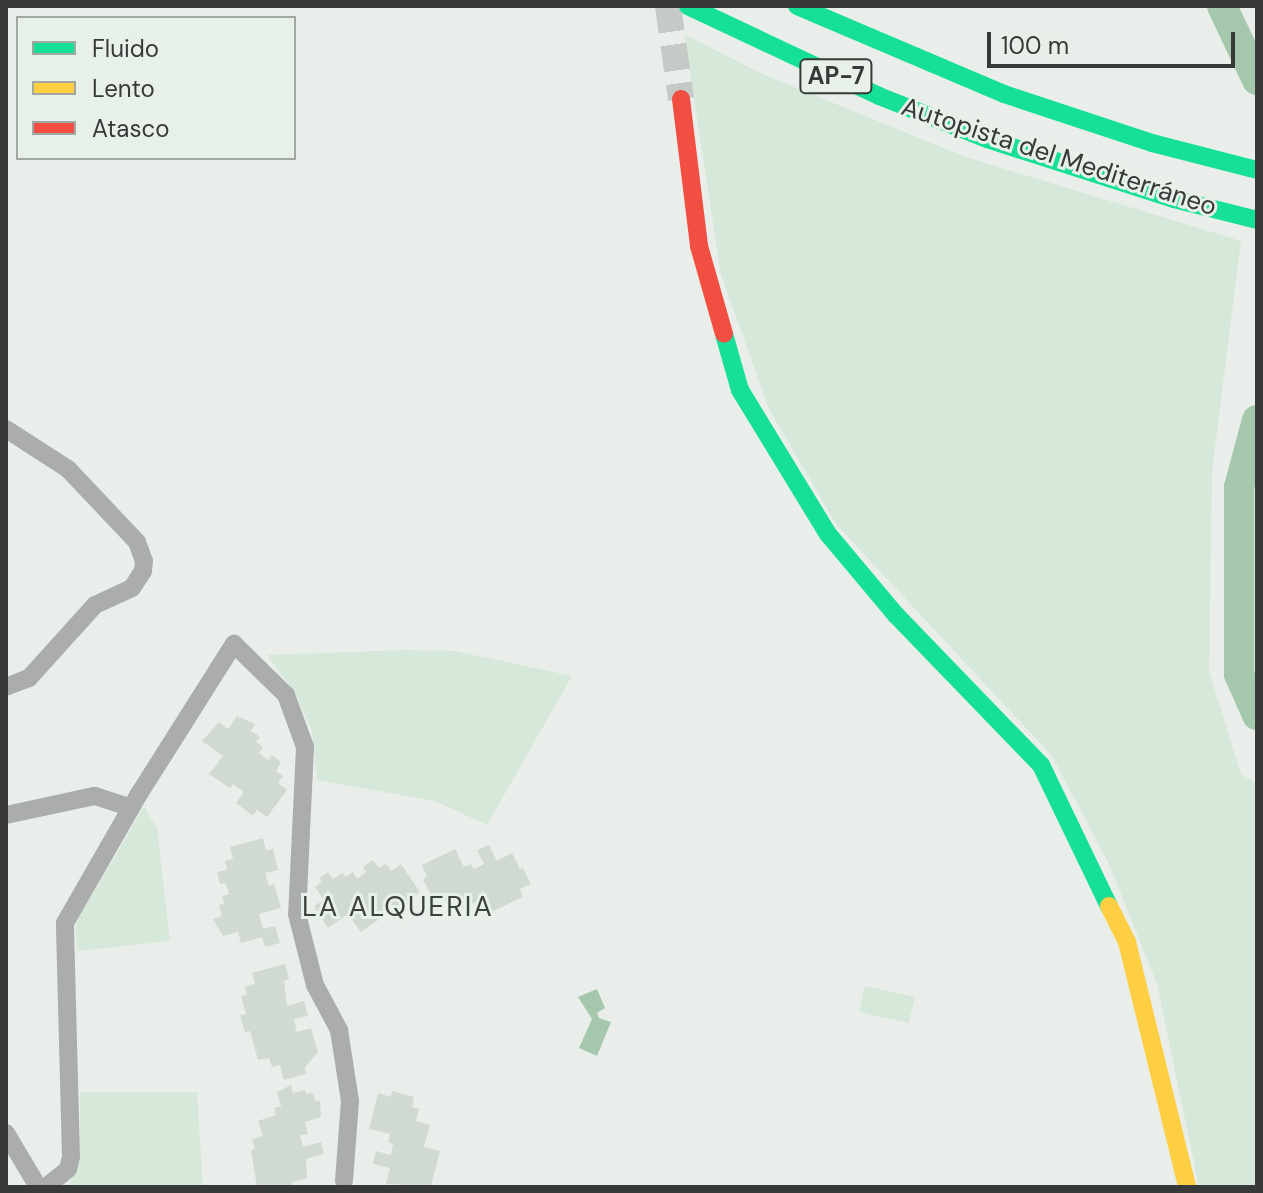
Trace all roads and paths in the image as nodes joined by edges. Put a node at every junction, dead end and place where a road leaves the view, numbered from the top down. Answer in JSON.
{"nodes":[{"id":1,"x":688,"y":6,"type":"edge"},
{"id":2,"x":797,"y":6,"type":"edge"},
{"id":3,"x":681,"y":99,"type":"tunnel mouth"},
{"id":4,"x":1257,"y":170,"type":"edge"},
{"id":5,"x":1257,"y":220,"type":"edge"},
{"id":6,"x":6,"y":430,"type":"edge"},
{"id":7,"x":6,"y":687,"type":"edge"},
{"id":8,"x":131,"y":808,"type":"junction"},
{"id":9,"x":6,"y":815,"type":"edge"},
{"id":10,"x":6,"y":1133,"type":"edge"},
{"id":11,"x":344,"y":1181,"type":"dead end"},
{"id":12,"x":38,"y":1187,"type":"edge"},
{"id":13,"x":46,"y":1187,"type":"edge"},
{"id":14,"x":1187,"y":1187,"type":"edge"}],
"edges":[{"from":1,"to":5,"type":"main road","name":"Autopista del Mediterráneo","number":"AP-7"},
{"from":2,"to":4,"type":"main road","name":"Autopista del Mediterráneo","number":"AP-7"},
{"from":3,"to":14,"type":"main road"},
{"from":6,"to":7,"type":"street"},
{"from":8,"to":9,"type":"street"},
{"from":8,"to":11,"type":"street"},
{"from":8,"to":13,"type":"street"},
{"from":10,"to":12,"type":"street"}]}
